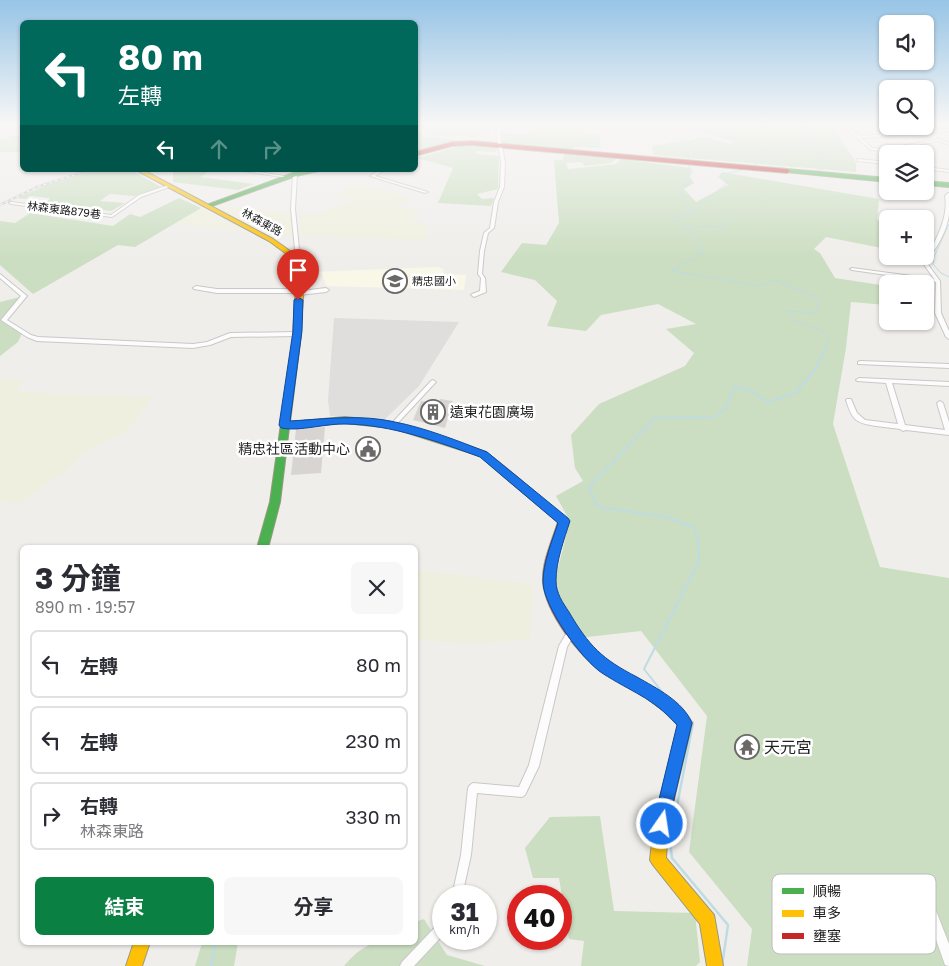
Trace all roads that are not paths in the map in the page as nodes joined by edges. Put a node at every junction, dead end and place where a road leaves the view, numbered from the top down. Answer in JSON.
{"nodes":[{"id":1,"x":503,"y":169,"type":"edge"},
{"id":2,"x":767,"y":169,"type":"edge"},
{"id":3,"x":934,"y":169,"type":"edge"},
{"id":4,"x":949,"y":171,"type":"edge"},
{"id":5,"x":143,"y":172,"type":"edge"},
{"id":6,"x":260,"y":172,"type":"edge"},
{"id":7,"x":308,"y":172,"type":"edge"},
{"id":8,"x":379,"y":172,"type":"edge"},
{"id":9,"x":291,"y":175,"type":"junction"},
{"id":10,"x":879,"y":179,"type":"edge"},
{"id":11,"x":934,"y":184,"type":"edge"},
{"id":12,"x":949,"y":185,"type":"edge"},
{"id":13,"x":170,"y":186,"type":"junction"},
{"id":14,"x":426,"y":192,"type":"dead end"},
{"id":15,"x":949,"y":194,"type":"edge"},
{"id":16,"x":10,"y":203,"type":"dead end"},
{"id":17,"x":949,"y":204,"type":"edge"},
{"id":18,"x":207,"y":206,"type":"junction"},
{"id":19,"x":298,"y":259,"type":"junction"},
{"id":20,"x":852,"y":269,"type":"dead end"},
{"id":21,"x":0,"y":275,"type":"edge"},
{"id":22,"x":938,"y":281,"type":"junction"},
{"id":23,"x":196,"y":288,"type":"dead end"},
{"id":24,"x":326,"y":290,"type":"dead end"},
{"id":25,"x":299,"y":292,"type":"junction"},
{"id":26,"x":474,"y":295,"type":"dead end"},
{"id":27,"x":297,"y":334,"type":"junction"},
{"id":28,"x":949,"y":337,"type":"edge"},
{"id":29,"x":860,"y":363,"type":"dead end"},
{"id":30,"x":949,"y":366,"type":"edge"},
{"id":31,"x":860,"y":380,"type":"dead end"},
{"id":32,"x":434,"y":382,"type":"dead end"},
{"id":33,"x":889,"y":382,"type":"junction"},
{"id":34,"x":949,"y":384,"type":"edge"},
{"id":35,"x":849,"y":400,"type":"dead end"},
{"id":36,"x":940,"y":402,"type":"dead end"},
{"id":37,"x":284,"y":425,"type":"junction"},
{"id":38,"x":394,"y":425,"type":"junction"},
{"id":39,"x":903,"y":429,"type":"junction"},
{"id":40,"x":949,"y":432,"type":"edge"},
{"id":41,"x":263,"y":545,"type":"edge"},
{"id":42,"x":572,"y":631,"type":"junction"},
{"id":43,"x":459,"y":885,"type":"edge"},
{"id":44,"x":936,"y":922,"type":"edge"},
{"id":45,"x":432,"y":939,"type":"edge"},
{"id":46,"x":141,"y":945,"type":"edge"},
{"id":47,"x":949,"y":961,"type":"edge"},
{"id":48,"x":134,"y":966,"type":"edge"},
{"id":49,"x":406,"y":966,"type":"edge"},
{"id":50,"x":715,"y":966,"type":"edge"}],
"edges":[{"from":1,"to":26,"type":"street"},
{"from":2,"to":10,"type":"street"},
{"from":3,"to":4,"type":"street"},
{"from":5,"to":13,"type":"street","name":"林森東路"},
{"from":6,"to":9,"type":"street"},
{"from":7,"to":9,"type":"street"},
{"from":8,"to":14,"type":"street"},
{"from":9,"to":18,"type":"street"},
{"from":9,"to":19,"type":"street"},
{"from":11,"to":12,"type":"street"},
{"from":13,"to":16,"type":"street","name":"林森東路879巷"},
{"from":13,"to":18,"type":"street","name":"林森東路"},
{"from":15,"to":17,"type":"street"},
{"from":17,"to":22,"type":"street"},
{"from":18,"to":19,"type":"street","name":"林森東路"},
{"from":19,"to":25,"type":"street"},
{"from":20,"to":22,"type":"street"},
{"from":21,"to":27,"type":"street"},
{"from":22,"to":28,"type":"street"},
{"from":23,"to":25,"type":"street"},
{"from":24,"to":25,"type":"street"},
{"from":25,"to":27,"type":"street"},
{"from":27,"to":37,"type":"street"},
{"from":29,"to":30,"type":"street"},
{"from":31,"to":33,"type":"street"},
{"from":32,"to":38,"type":"street"},
{"from":33,"to":34,"type":"street"},
{"from":33,"to":39,"type":"street"},
{"from":35,"to":39,"type":"street"},
{"from":36,"to":40,"type":"street"},
{"from":37,"to":38,"type":"street"},
{"from":37,"to":41,"type":"street"},
{"from":38,"to":42,"type":"street"},
{"from":39,"to":40,"type":"street"},
{"from":42,"to":43,"type":"street"},
{"from":42,"to":50,"type":"street"},
{"from":44,"to":47,"type":"street"},
{"from":45,"to":49,"type":"street"},
{"from":46,"to":48,"type":"street"}]}
